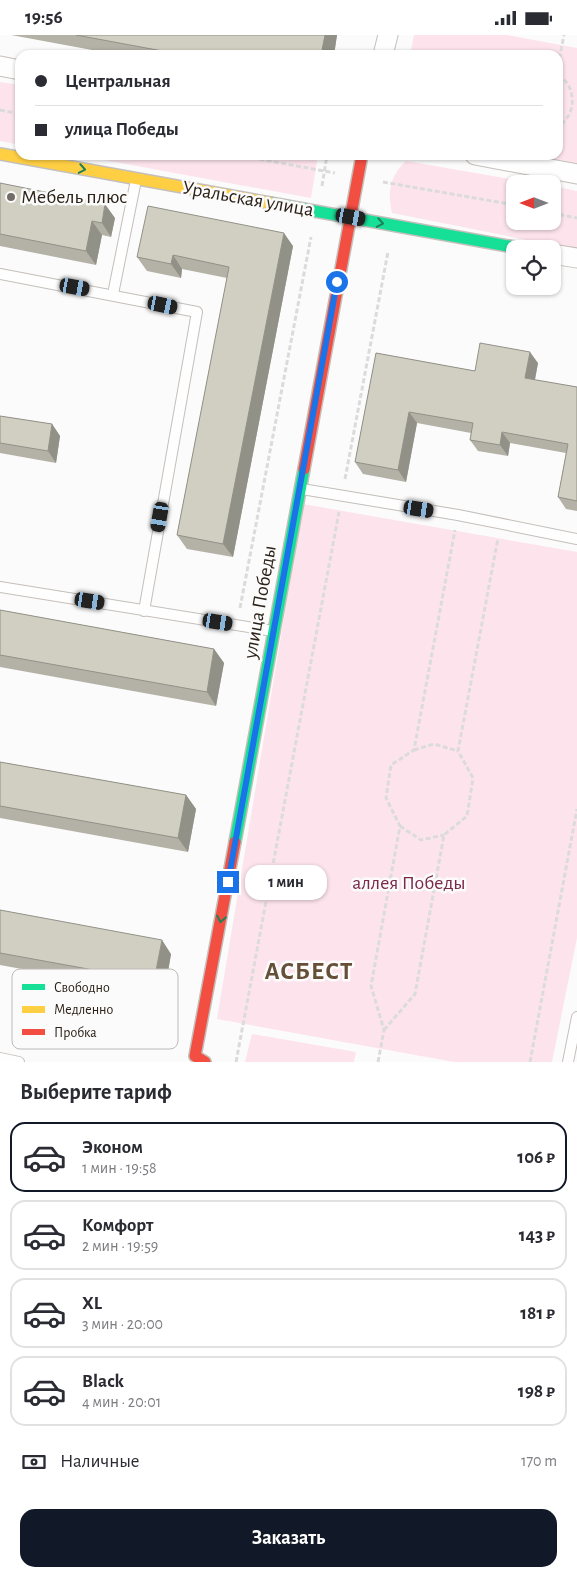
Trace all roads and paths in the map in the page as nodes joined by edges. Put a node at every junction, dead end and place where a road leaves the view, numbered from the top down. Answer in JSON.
{"nodes":[{"id":1,"x":388,"y":35,"type":"edge"},
{"id":2,"x":564,"y":35,"type":"edge"},
{"id":3,"x":384,"y":50,"type":"edge"},
{"id":4,"x":561,"y":50,"type":"edge"},
{"id":5,"x":0,"y":66,"type":"edge"},
{"id":6,"x":15,"y":69,"type":"edge"},
{"id":7,"x":563,"y":78,"type":"edge"},
{"id":8,"x":576,"y":109,"type":"edge"},
{"id":9,"x":0,"y":110,"type":"edge"},
{"id":10,"x":15,"y":113,"type":"edge"},
{"id":11,"x":563,"y":123,"type":"edge"},
{"id":12,"x":0,"y":154,"type":"edge"},
{"id":13,"x":15,"y":157,"type":"edge"},
{"id":14,"x":33,"y":160,"type":"edge"},
{"id":15,"x":326,"y":160,"type":"edge"},
{"id":16,"x":361,"y":160,"type":"edge"},
{"id":17,"x":503,"y":160,"type":"edge"},
{"id":18,"x":577,"y":174,"type":"edge"},
{"id":19,"x":137,"y":179,"type":"junction"},
{"id":20,"x":317,"y":211,"type":"junction"},
{"id":21,"x":561,"y":215,"type":"edge"},
{"id":22,"x":351,"y":217,"type":"junction"},
{"id":23,"x":577,"y":218,"type":"edge"},
{"id":24,"x":506,"y":246,"type":"edge"},
{"id":25,"x":388,"y":252,"type":"dead end"},
{"id":26,"x":561,"y":256,"type":"edge"},
{"id":27,"x":577,"y":259,"type":"edge"},
{"id":28,"x":0,"y":274,"type":"edge"},
{"id":29,"x":113,"y":294,"type":"junction"},
{"id":30,"x":298,"y":489,"type":"junction"},
{"id":31,"x":342,"y":496,"type":"junction"},
{"id":32,"x":458,"y":515,"type":"junction"},
{"id":33,"x":501,"y":523,"type":"junction"},
{"id":34,"x":577,"y":539,"type":"edge"},
{"id":35,"x":0,"y":587,"type":"edge"},
{"id":36,"x":144,"y":611,"type":"junction"},
{"id":37,"x":237,"y":625,"type":"junction"},
{"id":38,"x":274,"y":631,"type":"junction"},
{"id":39,"x":414,"y":750,"type":"junction"},
{"id":40,"x":458,"y":751,"type":"junction"},
{"id":41,"x":577,"y":809,"type":"edge"},
{"id":42,"x":400,"y":826,"type":"junction"},
{"id":43,"x":444,"y":835,"type":"junction"},
{"id":44,"x":577,"y":1017,"type":"edge"},
{"id":45,"x":384,"y":1030,"type":"junction"},
{"id":46,"x":0,"y":1058,"type":"edge"},
{"id":47,"x":200,"y":1059,"type":"edge"},
{"id":48,"x":20,"y":1062,"type":"edge"},
{"id":49,"x":236,"y":1062,"type":"edge"},
{"id":50,"x":378,"y":1062,"type":"edge"},
{"id":51,"x":530,"y":1062,"type":"edge"},
{"id":52,"x":568,"y":1062,"type":"edge"}],
"edges":[{"from":1,"to":3,"type":"street"},
{"from":2,"to":4,"type":"path"},
{"from":5,"to":6,"type":"street"},
{"from":7,"to":8,"type":"path"},
{"from":8,"to":11,"type":"path"},
{"from":9,"to":10,"type":"path"},
{"from":12,"to":13,"type":"street","name":"Уральская улица","one_way":true},
{"from":14,"to":19,"type":"street","name":"Уральская улица","one_way":true},
{"from":15,"to":20,"type":"path"},
{"from":16,"to":22,"type":"street","name":"улица Победы"},
{"from":17,"to":18,"type":"street"},
{"from":19,"to":20,"type":"street","name":"Уральская улица"},
{"from":19,"to":29,"type":"lane"},
{"from":20,"to":22,"type":"street","name":"Уральская улица"},
{"from":20,"to":37,"type":"path"},
{"from":21,"to":23,"type":"path"},
{"from":22,"to":24,"type":"street","name":"Уральская улица","one_way":true},
{"from":22,"to":30,"type":"street","name":"улица Победы"},
{"from":25,"to":31,"type":"path"},
{"from":26,"to":27,"type":"street"},
{"from":28,"to":29,"type":"lane"},
{"from":29,"to":36,"type":"lane"},
{"from":30,"to":31,"type":"lane"},
{"from":30,"to":38,"type":"street","name":"улица Победы"},
{"from":31,"to":32,"type":"lane"},
{"from":31,"to":49,"type":"path"},
{"from":32,"to":33,"type":"lane"},
{"from":32,"to":39,"type":"path"},
{"from":33,"to":34,"type":"lane"},
{"from":33,"to":40,"type":"path"},
{"from":35,"to":36,"type":"lane"},
{"from":36,"to":37,"type":"lane"},
{"from":37,"to":38,"type":"lane"},
{"from":38,"to":47,"type":"street","name":"улица Победы","one_way":true},
{"from":39,"to":40,"type":"path"},
{"from":39,"to":42,"type":"path"},
{"from":40,"to":43,"type":"path"},
{"from":41,"to":51,"type":"path"},
{"from":42,"to":43,"type":"path"},
{"from":42,"to":45,"type":"path"},
{"from":43,"to":45,"type":"path"},
{"from":44,"to":52,"type":"lane"},
{"from":45,"to":50,"type":"path"},
{"from":46,"to":48,"type":"lane"}]}
